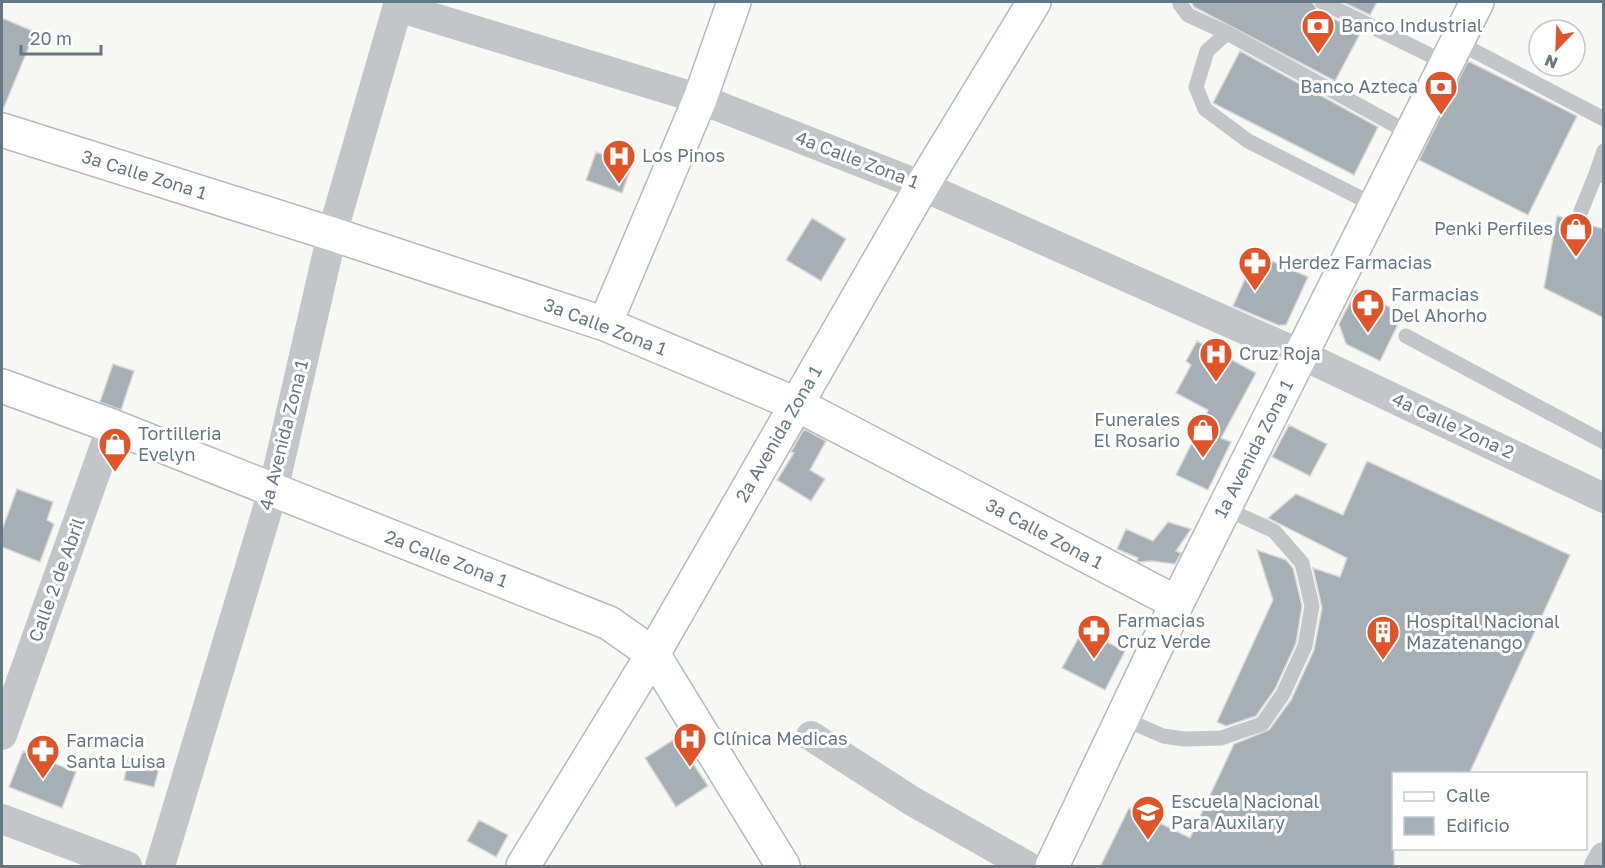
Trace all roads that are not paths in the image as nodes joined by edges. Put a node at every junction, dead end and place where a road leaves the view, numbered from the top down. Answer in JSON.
{"nodes":[{"id":1,"x":734,"y":2,"type":"edge"},
{"id":2,"x":1034,"y":2,"type":"edge"},
{"id":3,"x":1181,"y":2,"type":"edge"},
{"id":4,"x":1322,"y":2,"type":"edge"},
{"id":5,"x":1477,"y":2,"type":"edge"},
{"id":6,"x":398,"y":4,"type":"edge"},
{"id":7,"x":1227,"y":33,"type":"junction"},
{"id":8,"x":1452,"y":53,"type":"junction"},
{"id":9,"x":700,"y":99,"type":"junction"},
{"id":10,"x":1604,"y":119,"type":"edge"},
{"id":11,"x":2,"y":130,"type":"edge"},
{"id":12,"x":1411,"y":134,"type":"junction"},
{"id":13,"x":1604,"y":151,"type":"edge"},
{"id":14,"x":1600,"y":175,"type":"edge"},
{"id":15,"x":922,"y":186,"type":"junction"},
{"id":16,"x":1376,"y":206,"type":"junction"},
{"id":17,"x":1581,"y":211,"type":"dead end"},
{"id":18,"x":332,"y":234,"type":"junction"},
{"id":19,"x":604,"y":324,"type":"junction"},
{"id":20,"x":1406,"y":336,"type":"dead end"},
{"id":21,"x":1302,"y":355,"type":"junction"},
{"id":22,"x":2,"y":386,"type":"edge"},
{"id":23,"x":796,"y":404,"type":"junction"},
{"id":24,"x":112,"y":426,"type":"junction"},
{"id":25,"x":1604,"y":442,"type":"edge"},
{"id":26,"x":273,"y":491,"type":"junction"},
{"id":27,"x":1604,"y":498,"type":"edge"},
{"id":28,"x":1224,"y":508,"type":"junction"},
{"id":29,"x":1177,"y":603,"type":"junction"},
{"id":30,"x":653,"y":654,"type":"junction"},
{"id":31,"x":1122,"y":718,"type":"junction"},
{"id":32,"x":2,"y":735,"type":"edge"},
{"id":33,"x":811,"y":736,"type":"dead end"},
{"id":34,"x":2,"y":819,"type":"edge"},
{"id":35,"x":1604,"y":857,"type":"edge"},
{"id":36,"x":127,"y":867,"type":"edge"},
{"id":37,"x":160,"y":867,"type":"edge"},
{"id":38,"x":523,"y":867,"type":"edge"},
{"id":39,"x":783,"y":867,"type":"edge"},
{"id":40,"x":1027,"y":867,"type":"edge"},
{"id":41,"x":1052,"y":867,"type":"edge"},
{"id":42,"x":1599,"y":867,"type":"edge"}],
"edges":[{"from":1,"to":9,"type":"main road"},
{"from":2,"to":15,"type":"main road","name":"2a Avenida Zona 1"},
{"from":3,"to":7,"type":"lane"},
{"from":4,"to":8,"type":"lane"},
{"from":5,"to":8,"type":"main road","name":"1a Avenida Zona 1"},
{"from":6,"to":9,"type":"street","name":"4a Calle Zona 1"},
{"from":6,"to":18,"type":"street","name":"4a Avenida Zona 1"},
{"from":7,"to":12,"type":"lane"},
{"from":7,"to":16,"type":"lane"},
{"from":8,"to":10,"type":"lane"},
{"from":8,"to":12,"type":"main road","name":"1a Avenida Zona 1"},
{"from":9,"to":15,"type":"street","name":"4a Calle Zona 1"},
{"from":9,"to":19,"type":"main road"},
{"from":11,"to":18,"type":"main road","name":"3a Calle Zona 1"},
{"from":12,"to":16,"type":"main road","name":"1a Avenida Zona 1"},
{"from":13,"to":14,"type":"lane"},
{"from":14,"to":17,"type":"lane"},
{"from":15,"to":21,"type":"street","name":"4a Calle Zona 1"},
{"from":15,"to":23,"type":"main road","name":"2a Avenida Zona 1"},
{"from":16,"to":21,"type":"main road","name":"1a Avenida Zona 1"},
{"from":18,"to":19,"type":"main road","name":"3a Calle Zona 1"},
{"from":18,"to":26,"type":"street","name":"4a Avenida Zona 1"},
{"from":19,"to":23,"type":"main road","name":"3a Calle Zona 1"},
{"from":20,"to":25,"type":"lane"},
{"from":21,"to":27,"type":"street","name":"4a Calle Zona 2"},
{"from":21,"to":28,"type":"main road","name":"1a Avenida Zona 1"},
{"from":22,"to":24,"type":"main road","name":"2a Calle Zona 1"},
{"from":23,"to":29,"type":"main road","name":"3a Calle Zona 1"},
{"from":23,"to":30,"type":"main road","name":"2a Avenida Zona 1"},
{"from":24,"to":26,"type":"main road","name":"2a Calle Zona 1"},
{"from":24,"to":32,"type":"street","name":"Calle 2 de Abril"},
{"from":26,"to":30,"type":"main road","name":"2a Calle Zona 1"},
{"from":26,"to":37,"type":"street","name":"4a Avenida Zona 1"},
{"from":28,"to":29,"type":"main road","name":"1a Avenida Zona 1"},
{"from":28,"to":31,"type":"lane"},
{"from":29,"to":31,"type":"main road","name":"1a Avenida Zona 1"},
{"from":30,"to":38,"type":"main road","name":"2a Avenida Zona 1"},
{"from":30,"to":39,"type":"main road","name":"2a Calle Zona 1"},
{"from":31,"to":41,"type":"main road","name":"1a Avenida Zona 1"},
{"from":33,"to":40,"type":"street"},
{"from":34,"to":36,"type":"street"},
{"from":35,"to":42,"type":"street"}]}
